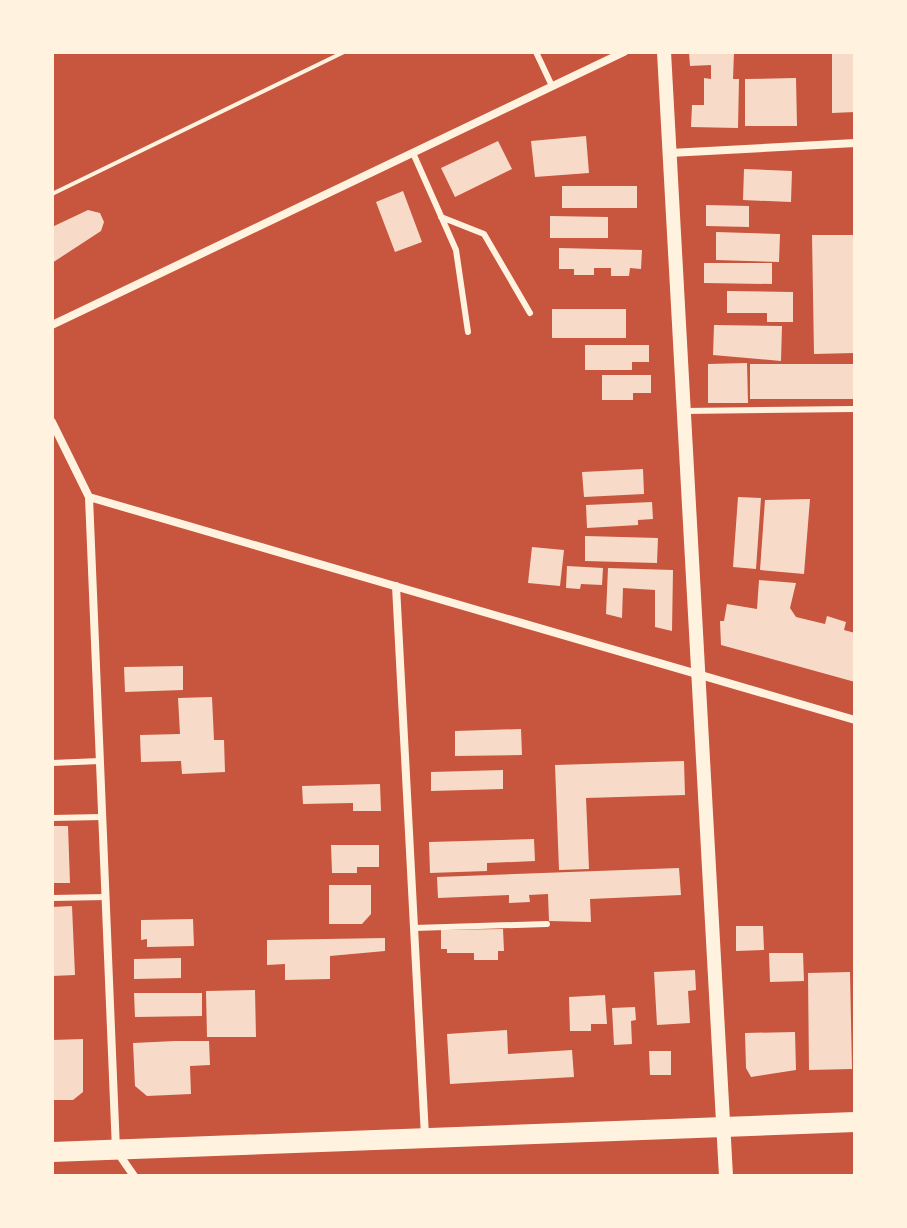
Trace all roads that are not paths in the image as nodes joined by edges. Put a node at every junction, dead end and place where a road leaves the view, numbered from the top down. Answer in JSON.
{"nodes":[{"id":1,"x":536,"y":52,"type":"edge"},
{"id":2,"x":624,"y":52,"type":"edge"},
{"id":3,"x":664,"y":52,"type":"edge"},
{"id":4,"x":552,"y":86,"type":"junction"},
{"id":5,"x":855,"y":143,"type":"edge"},
{"id":6,"x":413,"y":153,"type":"junction"},
{"id":7,"x":670,"y":153,"type":"junction"},
{"id":8,"x":441,"y":217,"type":"junction"},
{"id":9,"x":530,"y":313,"type":"dead end"},
{"id":10,"x":52,"y":325,"type":"edge"},
{"id":11,"x":468,"y":332,"type":"dead end"},
{"id":12,"x":855,"y":409,"type":"edge"},
{"id":13,"x":684,"y":411,"type":"junction"},
{"id":14,"x":52,"y":422,"type":"edge"},
{"id":15,"x":89,"y":497,"type":"junction"},
{"id":16,"x":396,"y":586,"type":"junction"},
{"id":17,"x":699,"y":674,"type":"junction"},
{"id":18,"x":855,"y":720,"type":"edge"},
{"id":19,"x":100,"y":761,"type":"junction"},
{"id":20,"x":52,"y":763,"type":"edge"},
{"id":21,"x":102,"y":817,"type":"junction"},
{"id":22,"x":52,"y":818,"type":"edge"},
{"id":23,"x":106,"y":897,"type":"junction"},
{"id":24,"x":52,"y":898,"type":"edge"},
{"id":25,"x":547,"y":924,"type":"dead end"},
{"id":26,"x":414,"y":928,"type":"junction"},
{"id":27,"x":855,"y":1122,"type":"edge"},
{"id":28,"x":723,"y":1127,"type":"junction"},
{"id":29,"x":425,"y":1138,"type":"junction"},
{"id":30,"x":116,"y":1150,"type":"junction"},
{"id":31,"x":52,"y":1152,"type":"edge"},
{"id":32,"x":134,"y":1176,"type":"edge"},
{"id":33,"x":726,"y":1176,"type":"edge"}],
"edges":[{"from":1,"to":4,"type":"lane"},
{"from":2,"to":4,"type":"street"},
{"from":3,"to":7,"type":"street"},
{"from":4,"to":6,"type":"street"},
{"from":5,"to":7,"type":"street"},
{"from":6,"to":8,"type":"lane"},
{"from":6,"to":10,"type":"street"},
{"from":7,"to":13,"type":"street"},
{"from":8,"to":9,"type":"lane"},
{"from":8,"to":11,"type":"lane"},
{"from":12,"to":13,"type":"lane"},
{"from":13,"to":17,"type":"street"},
{"from":14,"to":15,"type":"street"},
{"from":15,"to":16,"type":"street"},
{"from":15,"to":19,"type":"street"},
{"from":16,"to":17,"type":"street"},
{"from":16,"to":26,"type":"street"},
{"from":17,"to":18,"type":"street"},
{"from":17,"to":28,"type":"street"},
{"from":19,"to":20,"type":"lane"},
{"from":19,"to":21,"type":"street"},
{"from":21,"to":22,"type":"lane"},
{"from":21,"to":23,"type":"street"},
{"from":23,"to":24,"type":"lane"},
{"from":23,"to":30,"type":"street"},
{"from":25,"to":26,"type":"lane"},
{"from":26,"to":29,"type":"street"},
{"from":27,"to":28,"type":"main road"},
{"from":28,"to":29,"type":"main road"},
{"from":28,"to":33,"type":"street"},
{"from":29,"to":30,"type":"main road"},
{"from":30,"to":31,"type":"main road"},
{"from":30,"to":32,"type":"street"}]}
